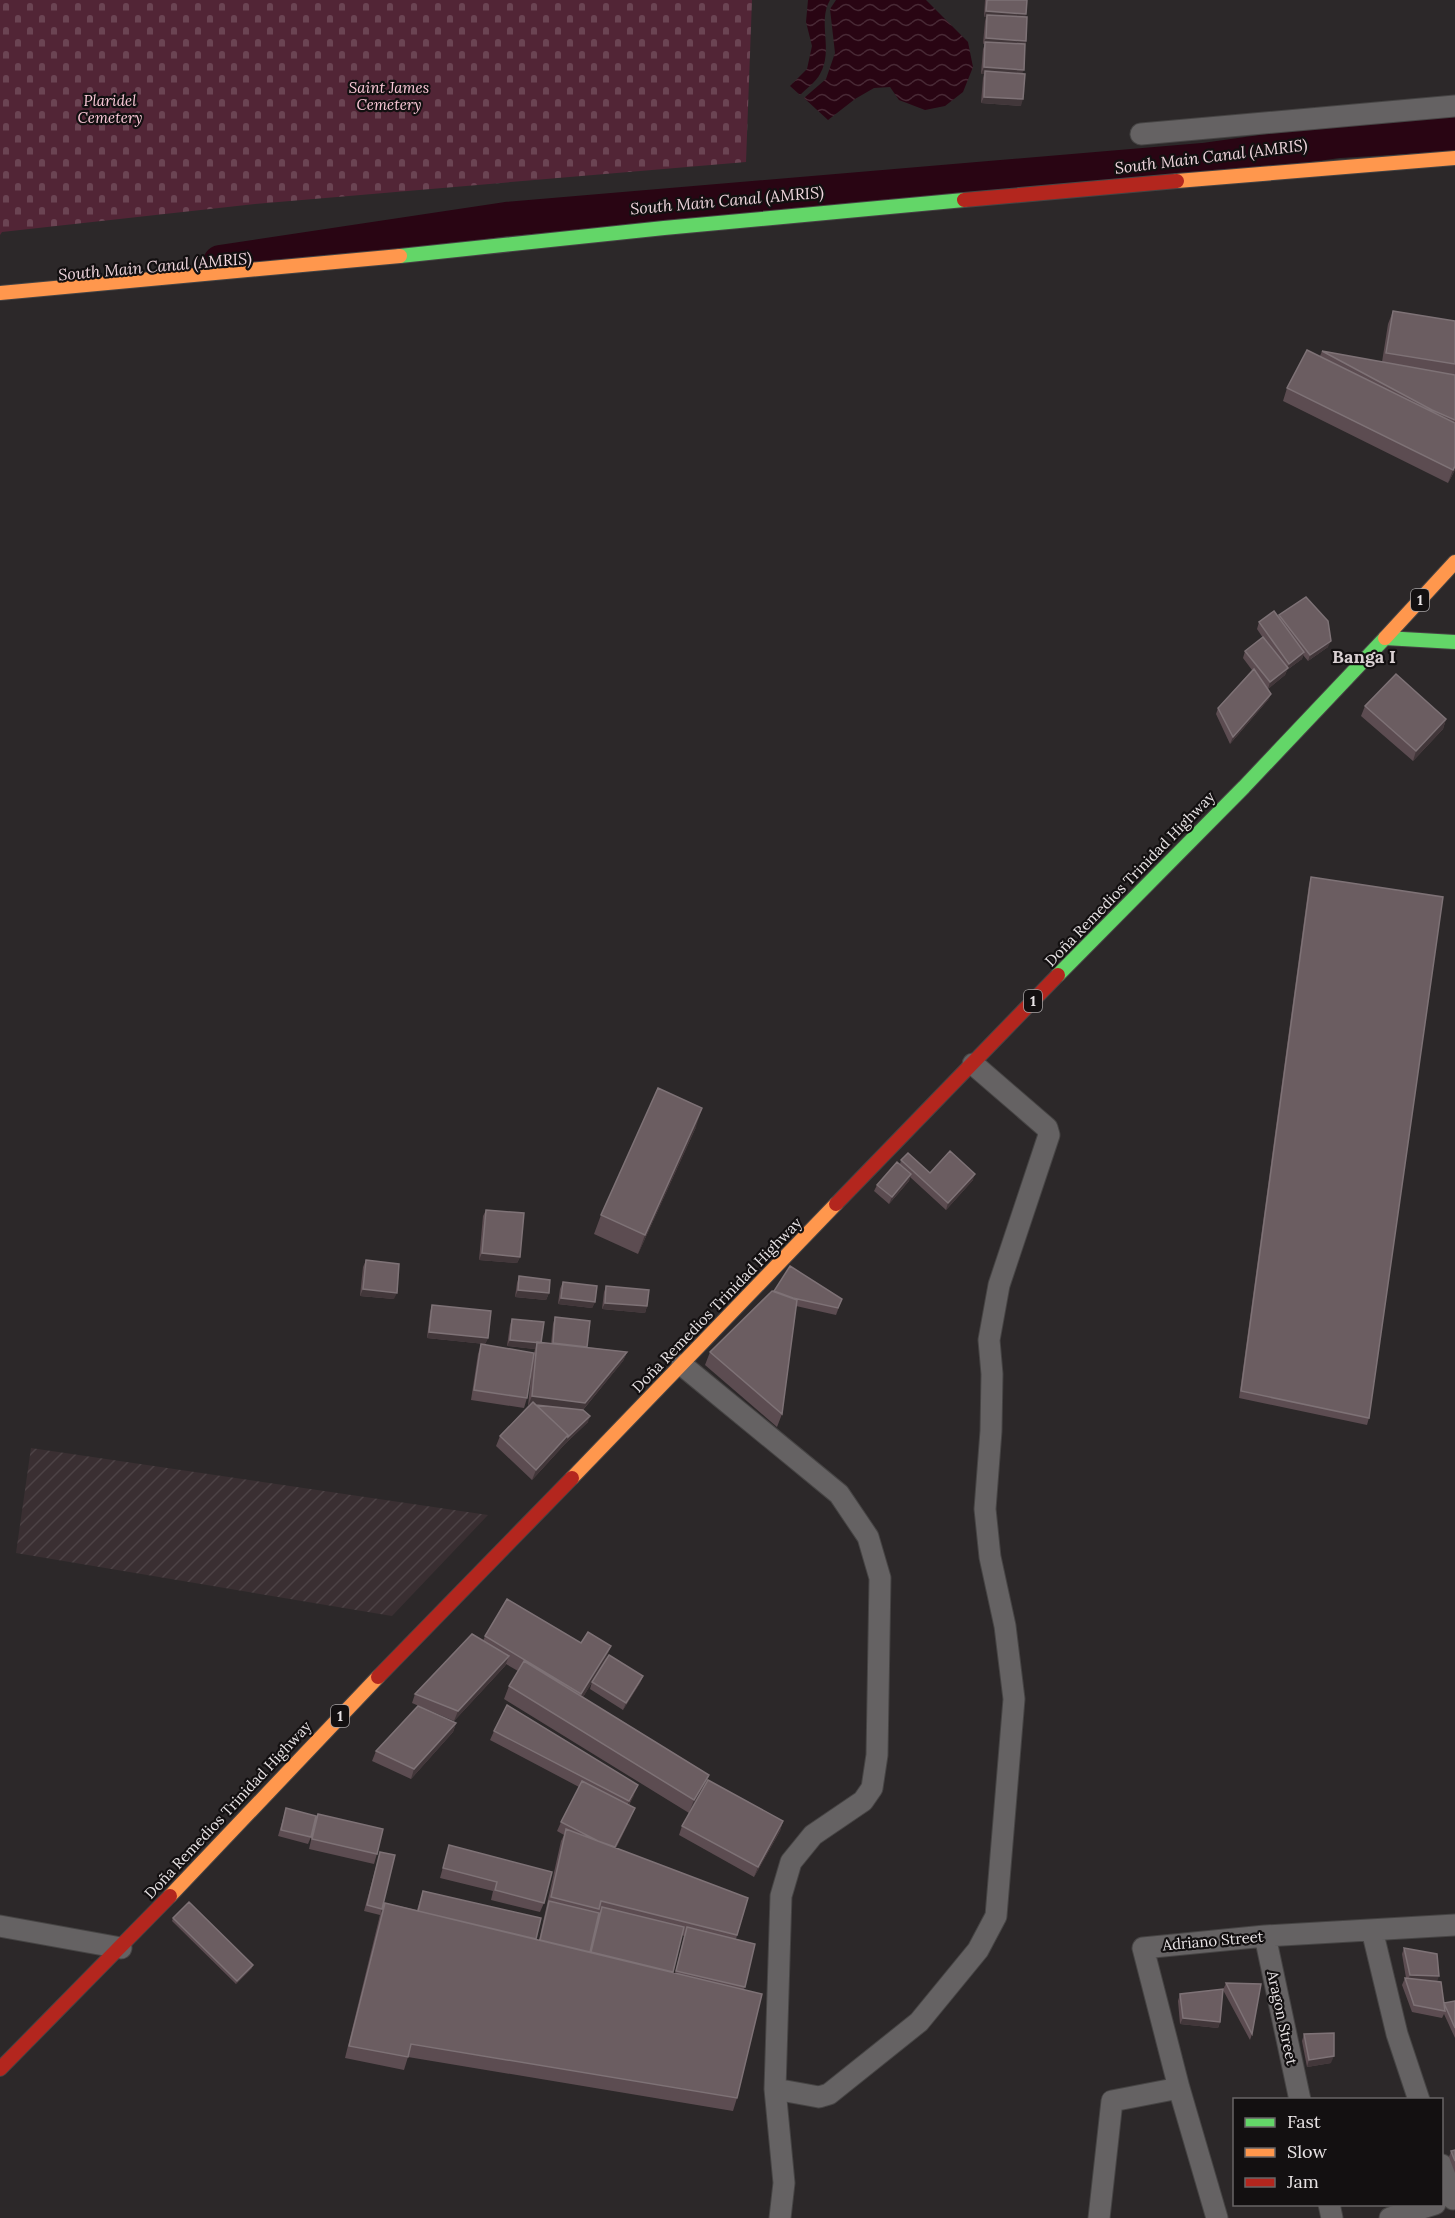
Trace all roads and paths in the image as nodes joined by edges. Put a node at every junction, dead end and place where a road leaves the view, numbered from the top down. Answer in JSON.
{"nodes":[{"id":1,"x":1455,"y":106,"type":"edge"},
{"id":2,"x":1141,"y":134,"type":"dead end"},
{"id":3,"x":1455,"y":158,"type":"edge"},
{"id":4,"x":0,"y":292,"type":"edge"},
{"id":5,"x":1455,"y":562,"type":"edge"},
{"id":6,"x":1385,"y":638,"type":"junction"},
{"id":7,"x":1455,"y":642,"type":"edge"},
{"id":8,"x":973,"y":1064,"type":"junction"},
{"id":9,"x":682,"y":1365,"type":"junction"},
{"id":10,"x":1455,"y":1925,"type":"edge"},
{"id":11,"x":0,"y":1926,"type":"edge"},
{"id":12,"x":1372,"y":1930,"type":"junction"},
{"id":13,"x":1265,"y":1936,"type":"junction"},
{"id":14,"x":121,"y":1948,"type":"junction"},
{"id":15,"x":0,"y":2070,"type":"edge"},
{"id":16,"x":1179,"y":2088,"type":"junction"},
{"id":17,"x":776,"y":2089,"type":"junction"},
{"id":18,"x":1300,"y":2098,"type":"edge"},
{"id":19,"x":1418,"y":2098,"type":"edge"},
{"id":20,"x":1443,"y":2174,"type":"edge"},
{"id":21,"x":1446,"y":2201,"type":"edge"},
{"id":22,"x":1430,"y":2206,"type":"edge"},
{"id":23,"x":780,"y":2218,"type":"edge"},
{"id":24,"x":1099,"y":2218,"type":"edge"},
{"id":25,"x":1217,"y":2218,"type":"edge"},
{"id":26,"x":1390,"y":2218,"type":"edge"}],
"edges":[{"from":1,"to":2,"type":"street"},
{"from":3,"to":4,"type":"main road"},
{"from":5,"to":6,"type":"main road","name":"Doña Remedios Trinidad Highway","number":"1"},
{"from":6,"to":7,"type":"main road"},
{"from":6,"to":8,"type":"main road","name":"Doña Remedios Trinidad Highway","number":"1"},
{"from":8,"to":9,"type":"main road","name":"Doña Remedios Trinidad Highway","number":"1"},
{"from":8,"to":17,"type":"street"},
{"from":9,"to":14,"type":"main road","name":"Doña Remedios Trinidad Highway","number":"1"},
{"from":9,"to":17,"type":"street"},
{"from":10,"to":12,"type":"street","name":"Adriano Street"},
{"from":11,"to":14,"type":"street"},
{"from":12,"to":13,"type":"street","name":"Adriano Street"},
{"from":12,"to":19,"type":"street"},
{"from":13,"to":16,"type":"street","name":"Adriano Street"},
{"from":13,"to":18,"type":"street","name":"Aragon Street"},
{"from":14,"to":15,"type":"main road","name":"Doña Remedios Trinidad Highway","number":"1"},
{"from":16,"to":24,"type":"street"},
{"from":16,"to":25,"type":"street","name":"Adriano Street"},
{"from":17,"to":23,"type":"street"},
{"from":20,"to":21,"type":"street"},
{"from":22,"to":26,"type":"street"}]}
